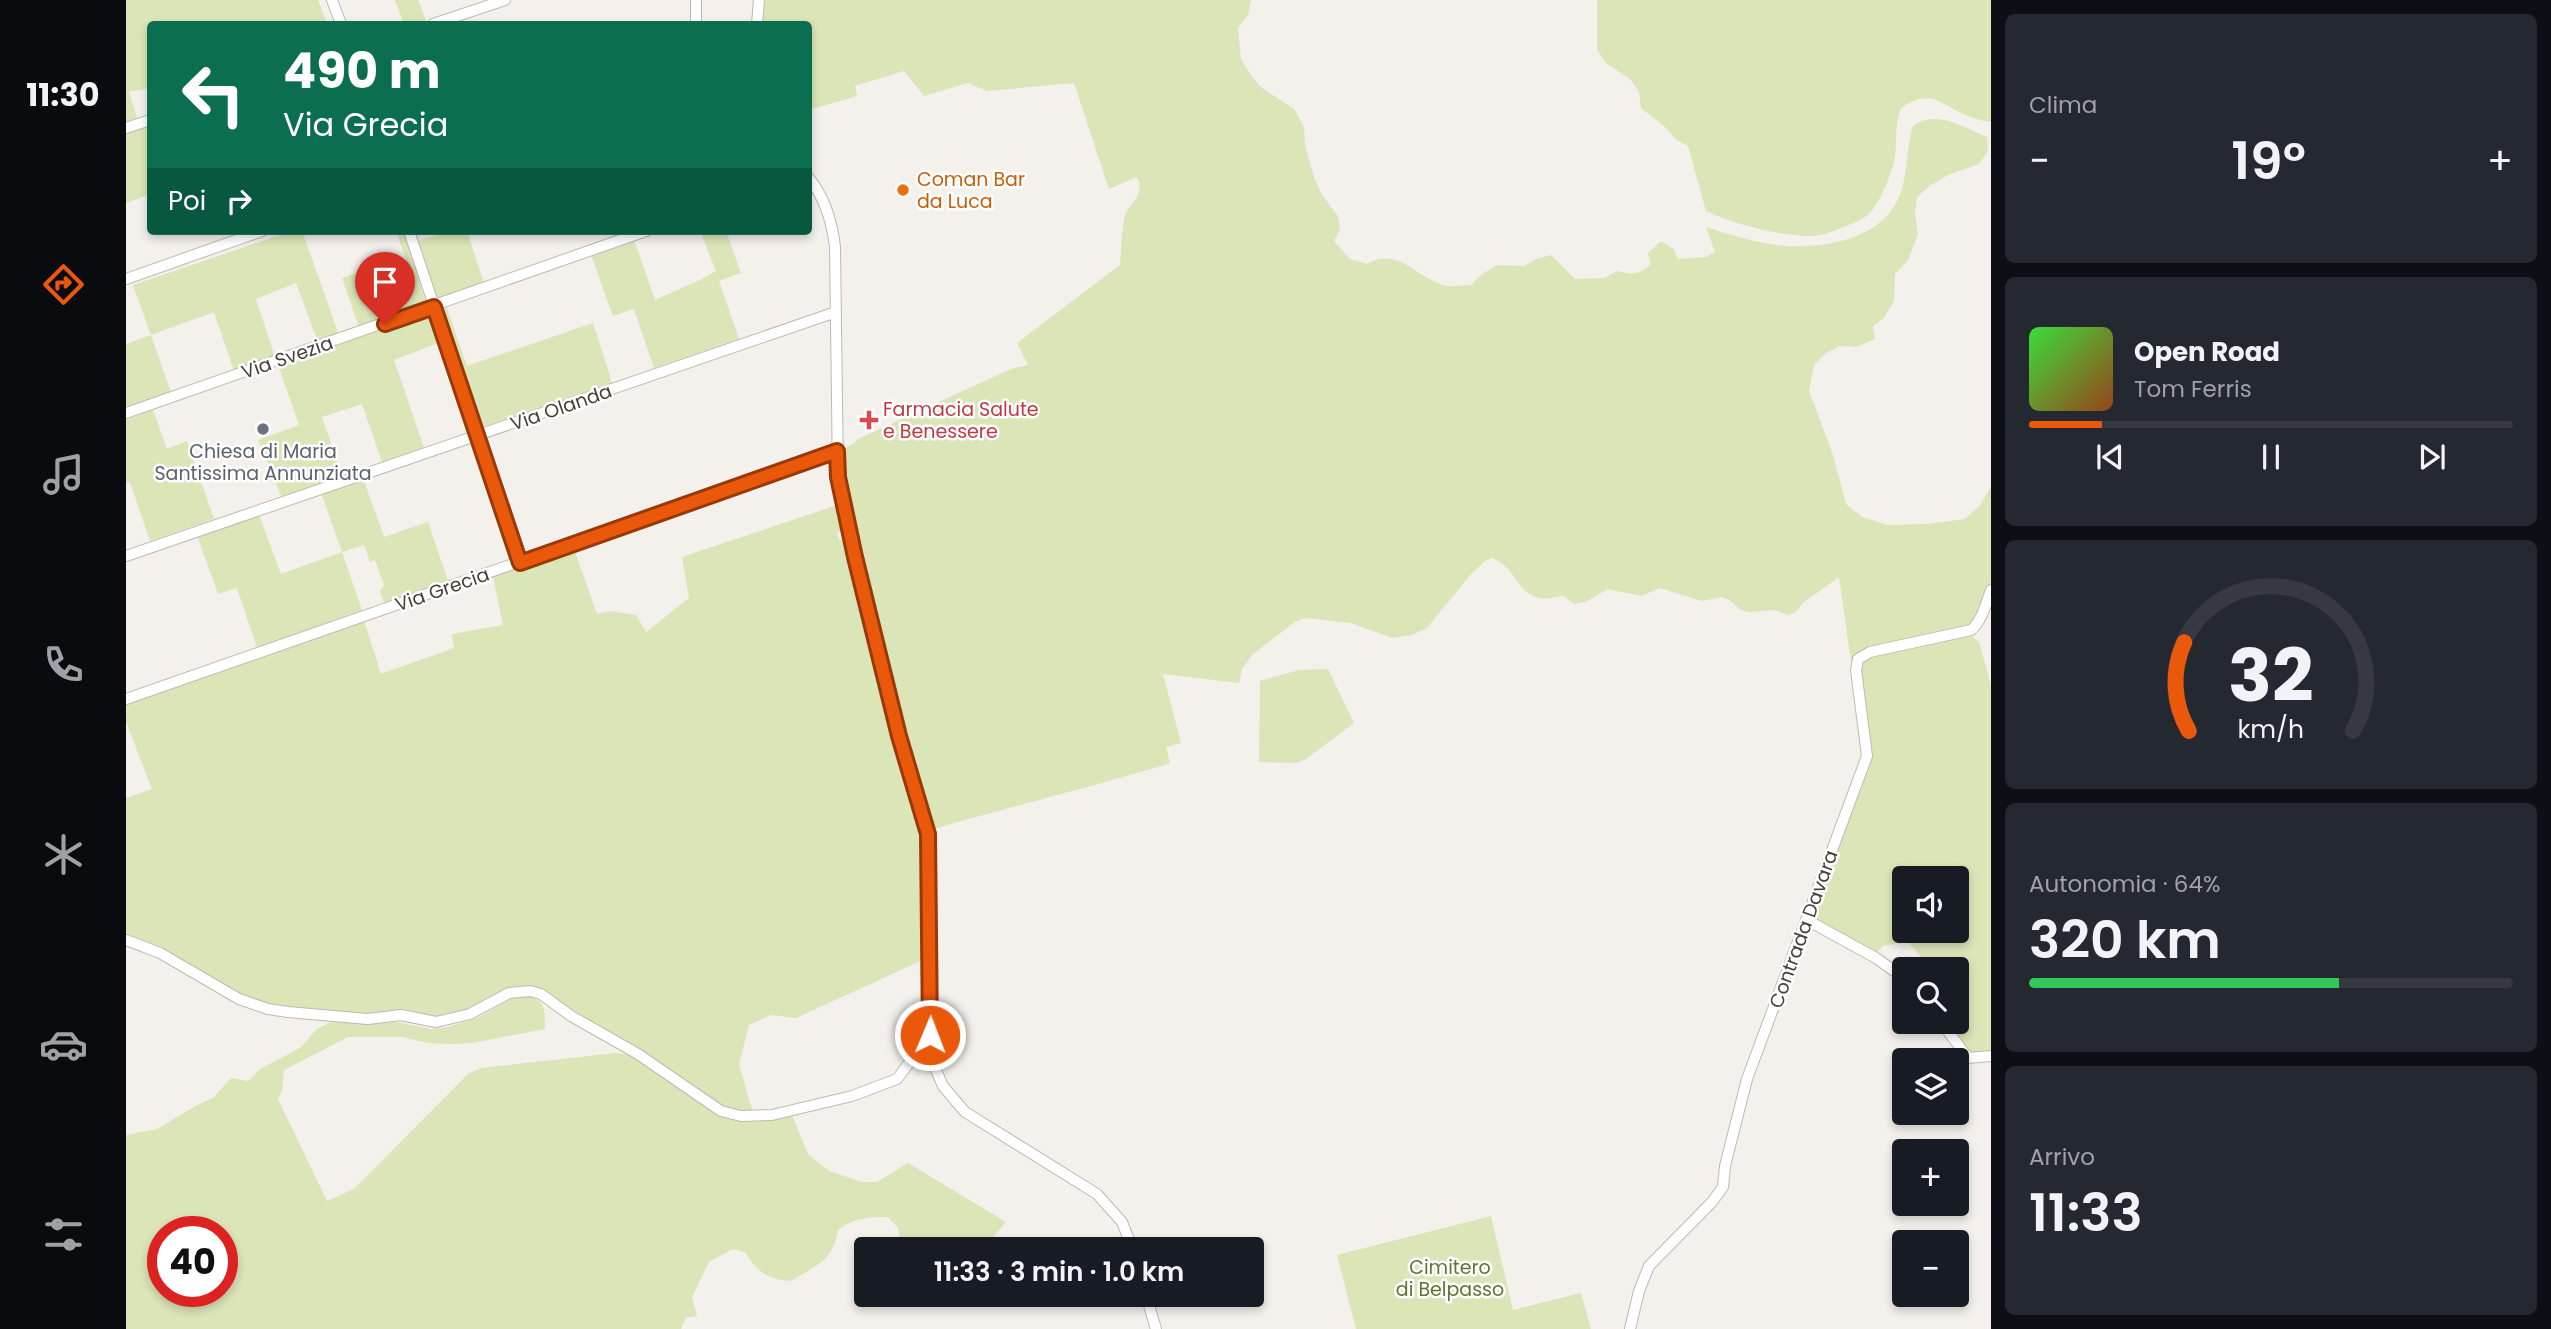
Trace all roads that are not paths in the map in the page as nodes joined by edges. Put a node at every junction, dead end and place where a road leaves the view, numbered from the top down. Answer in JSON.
{"nodes":[{"id":1,"x":332,"y":0,"type":"edge"},
{"id":2,"x":505,"y":0,"type":"edge"},
{"id":3,"x":696,"y":0,"type":"edge"},
{"id":4,"x":759,"y":0,"type":"edge"},
{"id":5,"x":340,"y":21,"type":"edge"},
{"id":6,"x":442,"y":21,"type":"edge"},
{"id":7,"x":696,"y":21,"type":"edge"},
{"id":8,"x":757,"y":21,"type":"edge"},
{"id":9,"x":147,"y":121,"type":"edge"},
{"id":10,"x":126,"y":128,"type":"edge"},
{"id":11,"x":812,"y":182,"type":"edge"},
{"id":12,"x":251,"y":235,"type":"edge"},
{"id":13,"x":410,"y":235,"type":"edge"},
{"id":14,"x":635,"y":235,"type":"edge"},
{"id":15,"x":126,"y":279,"type":"edge"},
{"id":16,"x":434,"y":307,"type":"junction"},
{"id":17,"x":836,"y":312,"type":"junction"},
{"id":18,"x":126,"y":413,"type":"edge"},
{"id":19,"x":478,"y":435,"type":"junction"},
{"id":20,"x":837,"y":451,"type":"junction"},
{"id":21,"x":126,"y":556,"type":"edge"},
{"id":22,"x":520,"y":563,"type":"junction"},
{"id":23,"x":1991,"y":590,"type":"edge"},
{"id":24,"x":126,"y":699,"type":"edge"},
{"id":25,"x":1807,"y":920,"type":"junction"},
{"id":26,"x":126,"y":940,"type":"edge"},
{"id":27,"x":1892,"y":969,"type":"edge"},
{"id":28,"x":1950,"y":1034,"type":"edge"},
{"id":29,"x":930,"y":1035,"type":"junction"},
{"id":30,"x":1991,"y":1056,"type":"edge"},
{"id":31,"x":1128,"y":1237,"type":"edge"},
{"id":32,"x":1150,"y":1307,"type":"edge"},
{"id":33,"x":1156,"y":1329,"type":"edge"},
{"id":34,"x":1630,"y":1329,"type":"edge"}],
"edges":[{"from":1,"to":5,"type":"street"},
{"from":2,"to":6,"type":"street"},
{"from":3,"to":7,"type":"street"},
{"from":4,"to":8,"type":"street"},
{"from":9,"to":10,"type":"street"},
{"from":11,"to":17,"type":"street"},
{"from":12,"to":15,"type":"street"},
{"from":13,"to":16,"type":"street"},
{"from":14,"to":16,"type":"street","name":"Via Svezia"},
{"from":16,"to":18,"type":"street","name":"Via Svezia"},
{"from":16,"to":19,"type":"street"},
{"from":17,"to":19,"type":"street","name":"Via Olanda"},
{"from":17,"to":20,"type":"street"},
{"from":19,"to":21,"type":"street","name":"Via Olanda"},
{"from":19,"to":22,"type":"street"},
{"from":20,"to":22,"type":"street","name":"Via Grecia"},
{"from":20,"to":29,"type":"street"},
{"from":22,"to":24,"type":"street","name":"Via Grecia"},
{"from":23,"to":25,"type":"street","name":"Contrada Davara"},
{"from":25,"to":27,"type":"street"},
{"from":25,"to":34,"type":"street","name":"Contrada Davara"},
{"from":26,"to":29,"type":"street"},
{"from":28,"to":30,"type":"street"},
{"from":29,"to":31,"type":"street"},
{"from":32,"to":33,"type":"street"}]}
